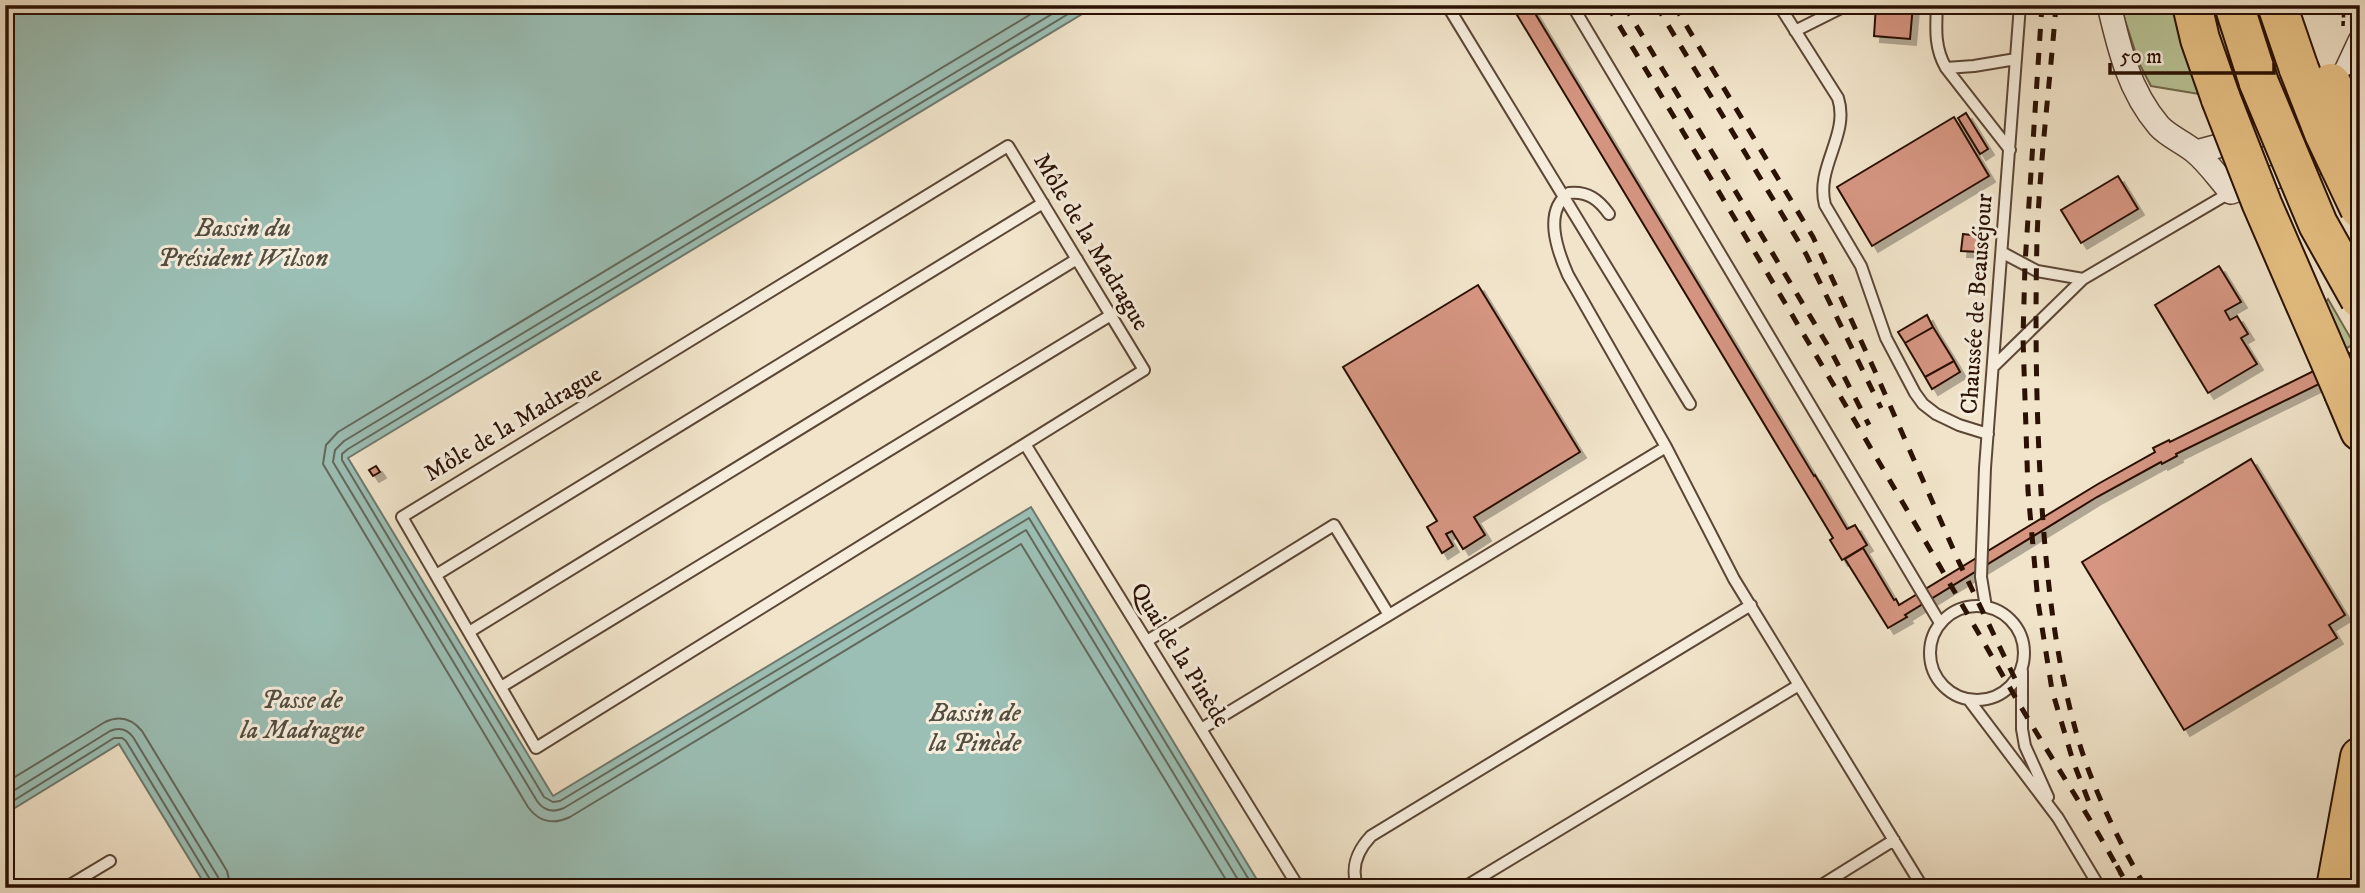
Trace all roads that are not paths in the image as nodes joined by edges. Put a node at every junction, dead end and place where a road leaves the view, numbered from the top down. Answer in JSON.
{"nodes":[{"id":1,"x":1447,"y":5,"type":"edge"},
{"id":2,"x":1572,"y":5,"type":"edge"},
{"id":3,"x":1779,"y":5,"type":"edge"},
{"id":4,"x":1847,"y":5,"type":"edge"},
{"id":5,"x":1937,"y":5,"type":"edge"},
{"id":6,"x":2020,"y":5,"type":"edge"},
{"id":7,"x":2109,"y":5,"type":"edge"},
{"id":8,"x":2192,"y":5,"type":"edge"},
{"id":9,"x":2234,"y":5,"type":"edge"},
{"id":10,"x":2277,"y":5,"type":"edge"},
{"id":11,"x":2300,"y":5,"type":"edge"},
{"id":12,"x":1795,"y":31,"type":"junction"},
{"id":13,"x":2360,"y":41,"type":"edge"},
{"id":14,"x":2016,"y":59,"type":"junction"},
{"id":15,"x":2310,"y":64,"type":"junction"},
{"id":16,"x":1946,"y":68,"type":"junction"},
{"id":17,"x":2307,"y":111,"type":"junction"},
{"id":18,"x":2360,"y":112,"type":"edge"},
{"id":19,"x":2267,"y":132,"type":"junction"},
{"id":20,"x":2360,"y":142,"type":"edge"},
{"id":21,"x":2010,"y":150,"type":"junction"},
{"id":22,"x":2196,"y":152,"type":"junction"},
{"id":23,"x":2322,"y":161,"type":"junction"},
{"id":24,"x":2360,"y":172,"type":"edge"},
{"id":25,"x":2227,"y":188,"type":"junction"},
{"id":26,"x":1564,"y":197,"type":"junction"},
{"id":27,"x":1043,"y":202,"type":"junction"},
{"id":28,"x":2360,"y":209,"type":"edge"},
{"id":29,"x":1609,"y":214,"type":"dead end"},
{"id":30,"x":2003,"y":253,"type":"junction"},
{"id":31,"x":1077,"y":259,"type":"junction"},
{"id":32,"x":2083,"y":279,"type":"junction"},
{"id":33,"x":2360,"y":299,"type":"edge"},
{"id":34,"x":1111,"y":316,"type":"junction"},
{"id":35,"x":1994,"y":366,"type":"junction"},
{"id":36,"x":1690,"y":404,"type":"dead end"},
{"id":37,"x":2360,"y":431,"type":"edge"},
{"id":38,"x":1988,"y":434,"type":"junction"},
{"id":39,"x":1025,"y":444,"type":"junction"},
{"id":40,"x":1666,"y":447,"type":"junction"},
{"id":41,"x":436,"y":575,"type":"junction"},
{"id":42,"x":1751,"y":606,"type":"junction"},
{"id":43,"x":1986,"y":607,"type":"junction"},
{"id":44,"x":1390,"y":615,"type":"junction"},
{"id":45,"x":1940,"y":623,"type":"junction"},
{"id":46,"x":469,"y":632,"type":"junction"},
{"id":47,"x":1147,"y":641,"type":"junction"},
{"id":48,"x":2022,"y":669,"type":"junction"},
{"id":49,"x":1799,"y":685,"type":"junction"},
{"id":50,"x":501,"y":687,"type":"junction"},
{"id":51,"x":1969,"y":700,"type":"junction"},
{"id":52,"x":1201,"y":729,"type":"junction"},
{"id":53,"x":2360,"y":757,"type":"edge"},
{"id":54,"x":2058,"y":818,"type":"junction"},
{"id":55,"x":1894,"y":840,"type":"junction"},
{"id":56,"x":110,"y":861,"type":"dead end"},
{"id":57,"x":65,"y":888,"type":"edge"},
{"id":58,"x":1299,"y":888,"type":"edge"},
{"id":59,"x":1358,"y":888,"type":"edge"},
{"id":60,"x":1463,"y":888,"type":"edge"},
{"id":61,"x":1817,"y":888,"type":"edge"},
{"id":62,"x":1923,"y":888,"type":"edge"},
{"id":63,"x":2100,"y":888,"type":"edge"},
{"id":64,"x":2336,"y":888,"type":"edge"}],
"edges":[{"from":1,"to":26,"type":"lane"},
{"from":2,"to":45,"type":"lane"},
{"from":3,"to":12,"type":"lane"},
{"from":4,"to":12,"type":"lane"},
{"from":5,"to":16,"type":"lane"},
{"from":6,"to":14,"type":"lane","name":"Chaussée de Beauséjour"},
{"from":7,"to":22,"type":"street"},
{"from":8,"to":37,"type":"highway","bridge":true},
{"from":9,"to":33,"type":"highway","bridge":true},
{"from":10,"to":15,"type":"highway"},
{"from":11,"to":15,"type":"highway"},
{"from":12,"to":38,"type":"lane"},
{"from":13,"to":17,"type":"street"},
{"from":14,"to":16,"type":"lane"},
{"from":14,"to":21,"type":"lane","name":"Chaussée de Beauséjour"},
{"from":15,"to":20,"type":"highway","bridge":true},
{"from":15,"to":28,"type":"highway","bridge":true},
{"from":16,"to":21,"type":"lane"},
{"from":17,"to":18,"type":"street"},
{"from":17,"to":19,"type":"street"},
{"from":19,"to":22,"type":"street"},
{"from":19,"to":25,"type":"street"},
{"from":20,"to":23,"type":"street"},
{"from":21,"to":30,"type":"lane","name":"Chaussée de Beauséjour"},
{"from":22,"to":25,"type":"street"},
{"from":23,"to":24,"type":"street"},
{"from":23,"to":25,"type":"street"},
{"from":25,"to":32,"type":"lane"},
{"from":26,"to":29,"type":"lane"},
{"from":26,"to":36,"type":"lane"},
{"from":26,"to":40,"type":"lane"},
{"from":27,"to":31,"type":"lane","name":"Môle de la Madrague"},
{"from":27,"to":41,"type":"lane"},
{"from":27,"to":41,"type":"lane","name":"Môle de la Madrague"},
{"from":30,"to":32,"type":"lane"},
{"from":30,"to":35,"type":"lane","name":"Chaussée de Beauséjour"},
{"from":31,"to":34,"type":"lane","name":"Môle de la Madrague"},
{"from":31,"to":46,"type":"lane"},
{"from":32,"to":35,"type":"lane"},
{"from":34,"to":39,"type":"lane","name":"Môle de la Madrague"},
{"from":34,"to":50,"type":"lane"},
{"from":35,"to":38,"type":"lane","name":"Chaussée de Beauséjour"},
{"from":38,"to":43,"type":"lane","name":"Chaussée de Beauséjour"},
{"from":39,"to":47,"type":"lane","name":"Quai de la Pinède"},
{"from":39,"to":50,"type":"lane","name":"Môle de la Madrague"},
{"from":40,"to":42,"type":"lane"},
{"from":40,"to":44,"type":"lane"},
{"from":41,"to":46,"type":"lane","name":"Môle de la Madrague"},
{"from":42,"to":49,"type":"lane"},
{"from":42,"to":59,"type":"lane"},
{"from":43,"to":45,"type":"lane"},
{"from":43,"to":48,"type":"lane"},
{"from":44,"to":47,"type":"lane"},
{"from":44,"to":52,"type":"lane"},
{"from":45,"to":51,"type":"lane"},
{"from":46,"to":50,"type":"lane","name":"Môle de la Madrague"},
{"from":47,"to":52,"type":"lane","name":"Quai de la Pinède"},
{"from":48,"to":51,"type":"lane"},
{"from":48,"to":54,"type":"lane"},
{"from":49,"to":55,"type":"lane"},
{"from":49,"to":60,"type":"lane"},
{"from":51,"to":54,"type":"lane"},
{"from":52,"to":58,"type":"lane","name":"Quai de la Pinède"},
{"from":53,"to":64,"type":"highway"},
{"from":54,"to":63,"type":"lane"},
{"from":55,"to":61,"type":"lane"},
{"from":55,"to":62,"type":"lane"},
{"from":56,"to":57,"type":"lane"}]}
